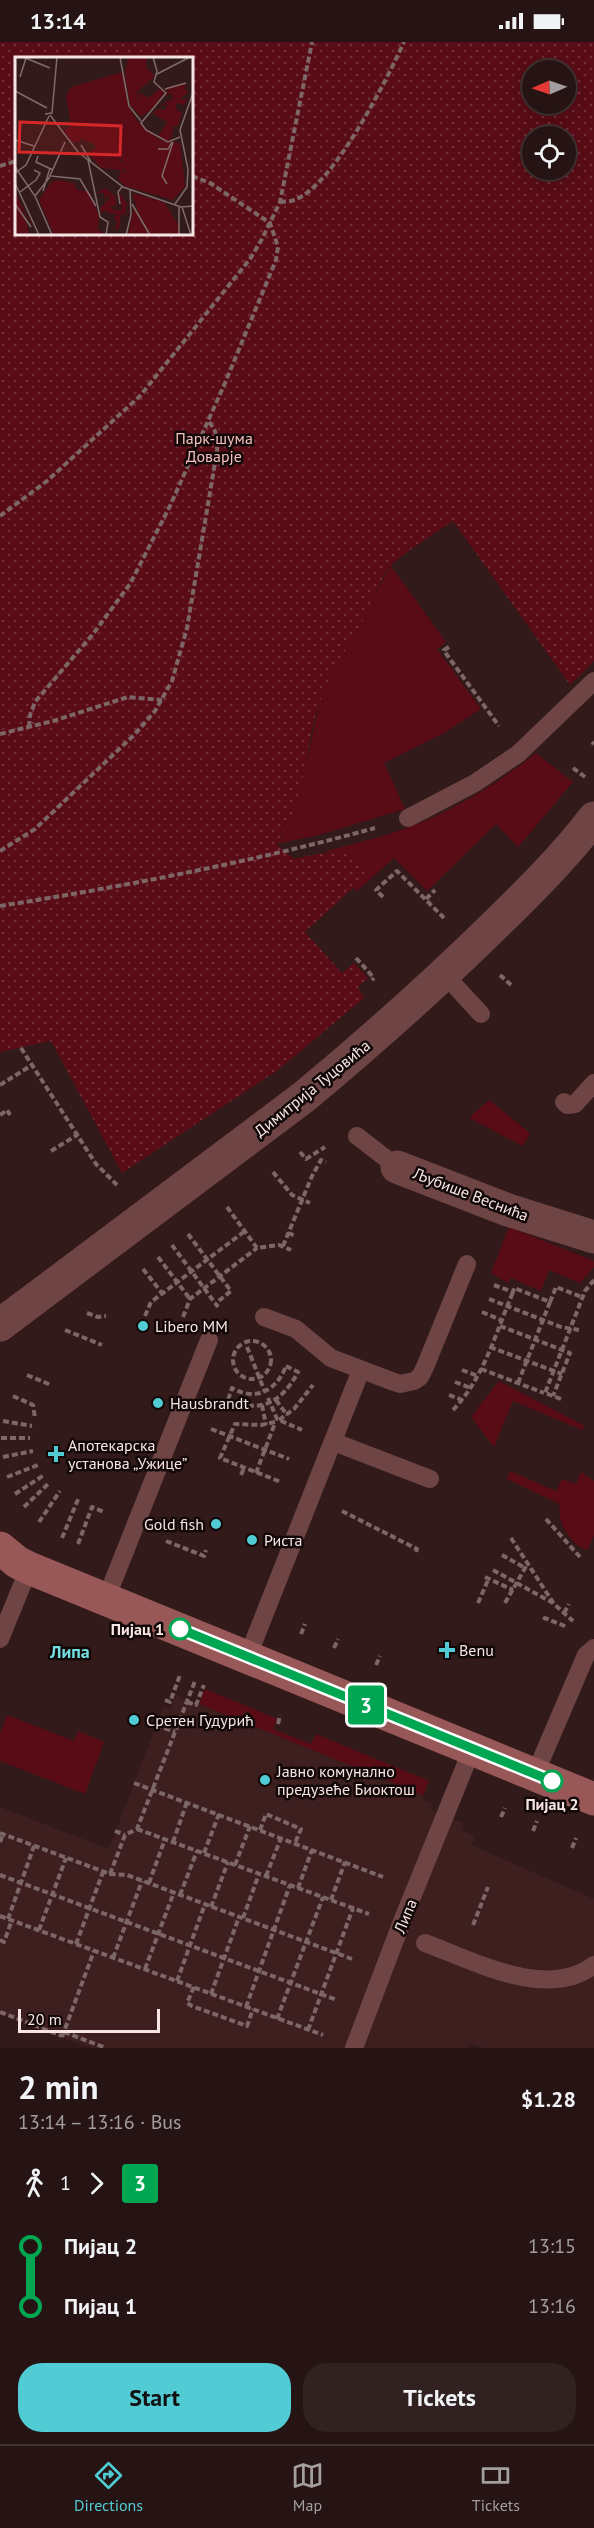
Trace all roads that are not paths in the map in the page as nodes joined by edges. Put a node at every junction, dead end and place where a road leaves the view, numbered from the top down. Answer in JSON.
{"nodes":[{"id":1,"x":594,"y":681,"type":"edge"},
{"id":2,"x":408,"y":818,"type":"road end"},
{"id":3,"x":594,"y":818,"type":"edge"},
{"id":4,"x":445,"y":975,"type":"junction"},
{"id":5,"x":481,"y":1014,"type":"dead end"},
{"id":6,"x":594,"y":1083,"type":"edge"},
{"id":7,"x":564,"y":1102,"type":"dead end"},
{"id":8,"x":357,"y":1136,"type":"dead end"},
{"id":9,"x":397,"y":1167,"type":"joint"},
{"id":10,"x":594,"y":1238,"type":"edge"},
{"id":11,"x":467,"y":1264,"type":"dead end"},
{"id":12,"x":264,"y":1317,"type":"dead end"},
{"id":13,"x":0,"y":1325,"type":"edge"},
{"id":14,"x":209,"y":1340,"type":"dead end"},
{"id":15,"x":361,"y":1370,"type":"junction"},
{"id":16,"x":334,"y":1442,"type":"junction"},
{"id":17,"x":430,"y":1479,"type":"dead end"},
{"id":18,"x":9,"y":1556,"type":"edge"},
{"id":19,"x":106,"y":1599,"type":"junction"},
{"id":20,"x":0,"y":1639,"type":"edge"},
{"id":21,"x":594,"y":1648,"type":"edge"},
{"id":22,"x":248,"y":1656,"type":"junction"},
{"id":23,"x":472,"y":1749,"type":"junction"},
{"id":24,"x":535,"y":1774,"type":"junction"},
{"id":25,"x":594,"y":1799,"type":"edge"},
{"id":26,"x":425,"y":1943,"type":"dead end"},
{"id":27,"x":594,"y":1965,"type":"edge"},
{"id":28,"x":354,"y":2047,"type":"edge"}],
"edges":[{"from":1,"to":2,"type":"lane"},
{"from":3,"to":4,"type":"street","name":"Димитрија Туцовића"},
{"from":4,"to":5,"type":"lane"},
{"from":4,"to":13,"type":"street","name":"Димитрија Туцовића"},
{"from":6,"to":7,"type":"lane"},
{"from":8,"to":9,"type":"lane","name":"Љубише Веснића"},
{"from":9,"to":10,"type":"street","name":"Љубише Веснића"},
{"from":11,"to":15,"type":"lane"},
{"from":12,"to":15,"type":"lane"},
{"from":14,"to":19,"type":"lane"},
{"from":15,"to":16,"type":"lane"},
{"from":16,"to":17,"type":"lane"},
{"from":16,"to":22,"type":"lane"},
{"from":18,"to":19,"type":"main road"},
{"from":18,"to":20,"type":"lane"},
{"from":19,"to":22,"type":"main road"},
{"from":21,"to":24,"type":"lane"},
{"from":22,"to":23,"type":"main road"},
{"from":23,"to":24,"type":"main road"},
{"from":23,"to":28,"type":"lane","name":"Липа"},
{"from":24,"to":25,"type":"main road"},
{"from":26,"to":27,"type":"lane"}]}
